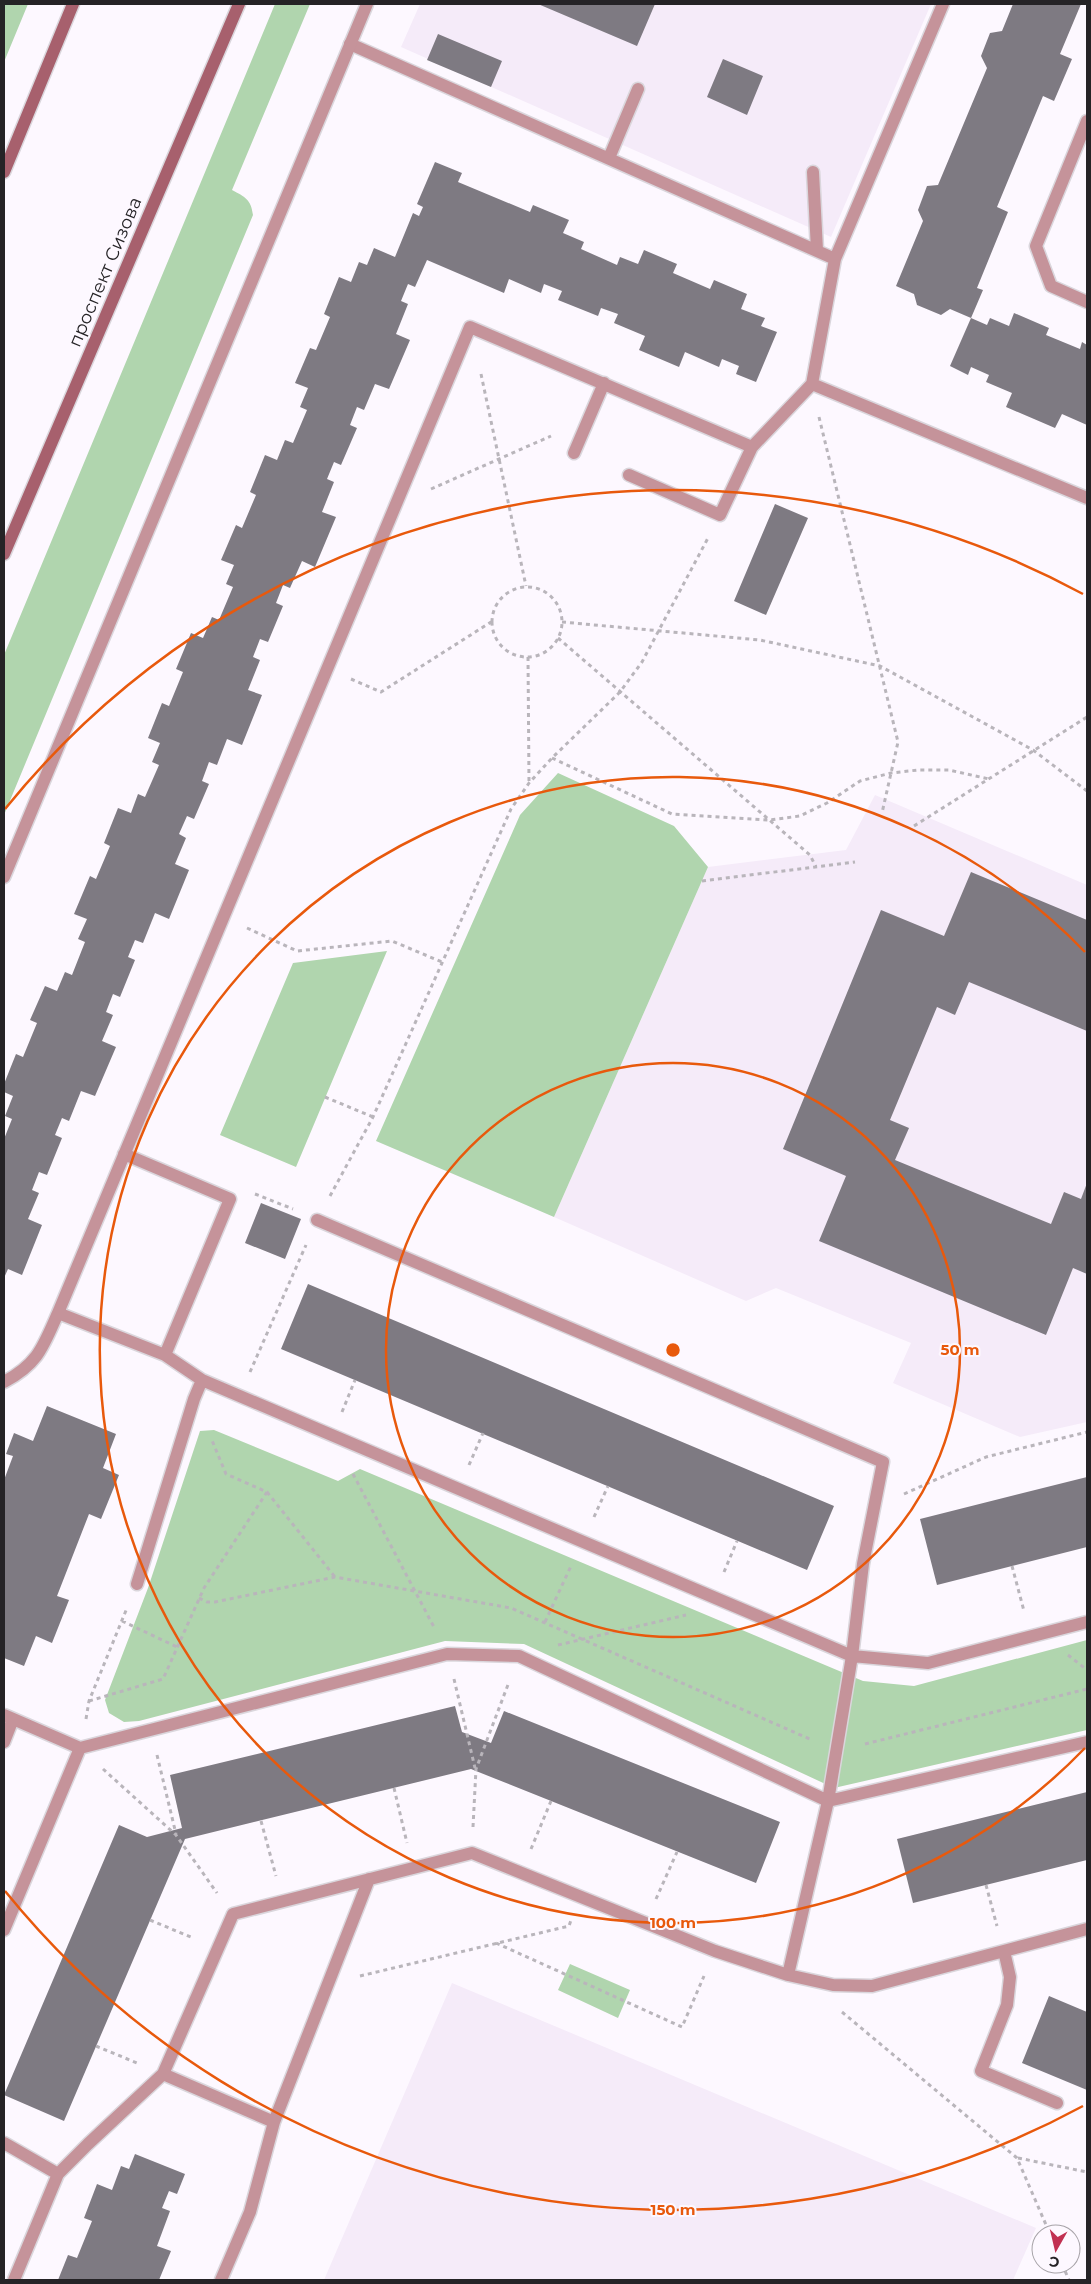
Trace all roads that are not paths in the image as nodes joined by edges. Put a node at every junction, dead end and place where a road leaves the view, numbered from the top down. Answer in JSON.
{"nodes":[{"id":1,"x":73,"y":4,"type":"edge"},
{"id":2,"x":239,"y":4,"type":"edge"},
{"id":3,"x":367,"y":4,"type":"edge"},
{"id":4,"x":943,"y":4,"type":"edge"},
{"id":5,"x":350,"y":44,"type":"junction"},
{"id":6,"x":638,"y":89,"type":"dead end"},
{"id":7,"x":1087,"y":121,"type":"edge"},
{"id":8,"x":609,"y":158,"type":"junction"},
{"id":9,"x":4,"y":172,"type":"edge"},
{"id":10,"x":813,"y":172,"type":"dead end"},
{"id":11,"x":817,"y":250,"type":"junction"},
{"id":12,"x":835,"y":259,"type":"junction"},
{"id":13,"x":1087,"y":302,"type":"edge"},
{"id":14,"x":604,"y":383,"type":"junction"},
{"id":15,"x":812,"y":384,"type":"junction"},
{"id":16,"x":752,"y":447,"type":"junction"},
{"id":17,"x":574,"y":453,"type":"dead end"},
{"id":18,"x":629,"y":475,"type":"dead end"},
{"id":19,"x":1087,"y":498,"type":"edge"},
{"id":20,"x":4,"y":554,"type":"edge"},
{"id":21,"x":4,"y":877,"type":"edge"},
{"id":22,"x":124,"y":1154,"type":"junction"},
{"id":23,"x":317,"y":1220,"type":"road end"},
{"id":24,"x":58,"y":1313,"type":"junction"},
{"id":25,"x":165,"y":1355,"type":"junction"},
{"id":26,"x":202,"y":1380,"type":"junction"},
{"id":27,"x":4,"y":1382,"type":"edge"},
{"id":28,"x":137,"y":1584,"type":"road end"},
{"id":29,"x":1087,"y":1622,"type":"edge"},
{"id":30,"x":852,"y":1656,"type":"junction"},
{"id":31,"x":9,"y":1717,"type":"edge"},
{"id":32,"x":4,"y":1742,"type":"edge"},
{"id":33,"x":1087,"y":1742,"type":"edge"},
{"id":34,"x":80,"y":1748,"type":"junction"},
{"id":35,"x":828,"y":1801,"type":"junction"},
{"id":36,"x":369,"y":1879,"type":"junction"},
{"id":37,"x":1087,"y":1929,"type":"edge"},
{"id":38,"x":4,"y":1930,"type":"edge"},
{"id":39,"x":1004,"y":1950,"type":"junction"},
{"id":40,"x":788,"y":1975,"type":"junction"},
{"id":41,"x":162,"y":2074,"type":"junction"},
{"id":42,"x":1058,"y":2103,"type":"dead end"},
{"id":43,"x":274,"y":2122,"type":"junction"},
{"id":44,"x":4,"y":2143,"type":"edge"},
{"id":45,"x":58,"y":2174,"type":"junction"},
{"id":46,"x":14,"y":2280,"type":"edge"},
{"id":47,"x":221,"y":2280,"type":"edge"}],
"edges":[{"from":1,"to":9,"type":"main road"},
{"from":2,"to":20,"type":"main road","name":"проспект Сизова"},
{"from":3,"to":5,"type":"street"},
{"from":4,"to":12,"type":"street"},
{"from":5,"to":8,"type":"street"},
{"from":5,"to":21,"type":"street"},
{"from":6,"to":8,"type":"street"},
{"from":7,"to":13,"type":"street"},
{"from":8,"to":11,"type":"street"},
{"from":10,"to":11,"type":"street"},
{"from":11,"to":12,"type":"street"},
{"from":12,"to":15,"type":"street"},
{"from":14,"to":16,"type":"street"},
{"from":14,"to":17,"type":"street"},
{"from":14,"to":22,"type":"street"},
{"from":15,"to":16,"type":"street"},
{"from":15,"to":19,"type":"street"},
{"from":16,"to":18,"type":"street"},
{"from":22,"to":24,"type":"street"},
{"from":22,"to":25,"type":"street"},
{"from":23,"to":30,"type":"street"},
{"from":24,"to":25,"type":"street"},
{"from":24,"to":27,"type":"street"},
{"from":25,"to":26,"type":"street"},
{"from":26,"to":28,"type":"street"},
{"from":26,"to":30,"type":"street"},
{"from":29,"to":30,"type":"street"},
{"from":30,"to":35,"type":"street"},
{"from":31,"to":32,"type":"street"},
{"from":31,"to":34,"type":"street"},
{"from":33,"to":35,"type":"street"},
{"from":34,"to":35,"type":"street"},
{"from":34,"to":38,"type":"street"},
{"from":35,"to":40,"type":"street"},
{"from":36,"to":40,"type":"street"},
{"from":36,"to":41,"type":"street"},
{"from":36,"to":43,"type":"street"},
{"from":37,"to":39,"type":"street"},
{"from":39,"to":40,"type":"street"},
{"from":39,"to":42,"type":"street"},
{"from":41,"to":43,"type":"street"},
{"from":41,"to":45,"type":"street"},
{"from":43,"to":47,"type":"street"},
{"from":44,"to":45,"type":"street"},
{"from":45,"to":46,"type":"street"}]}
